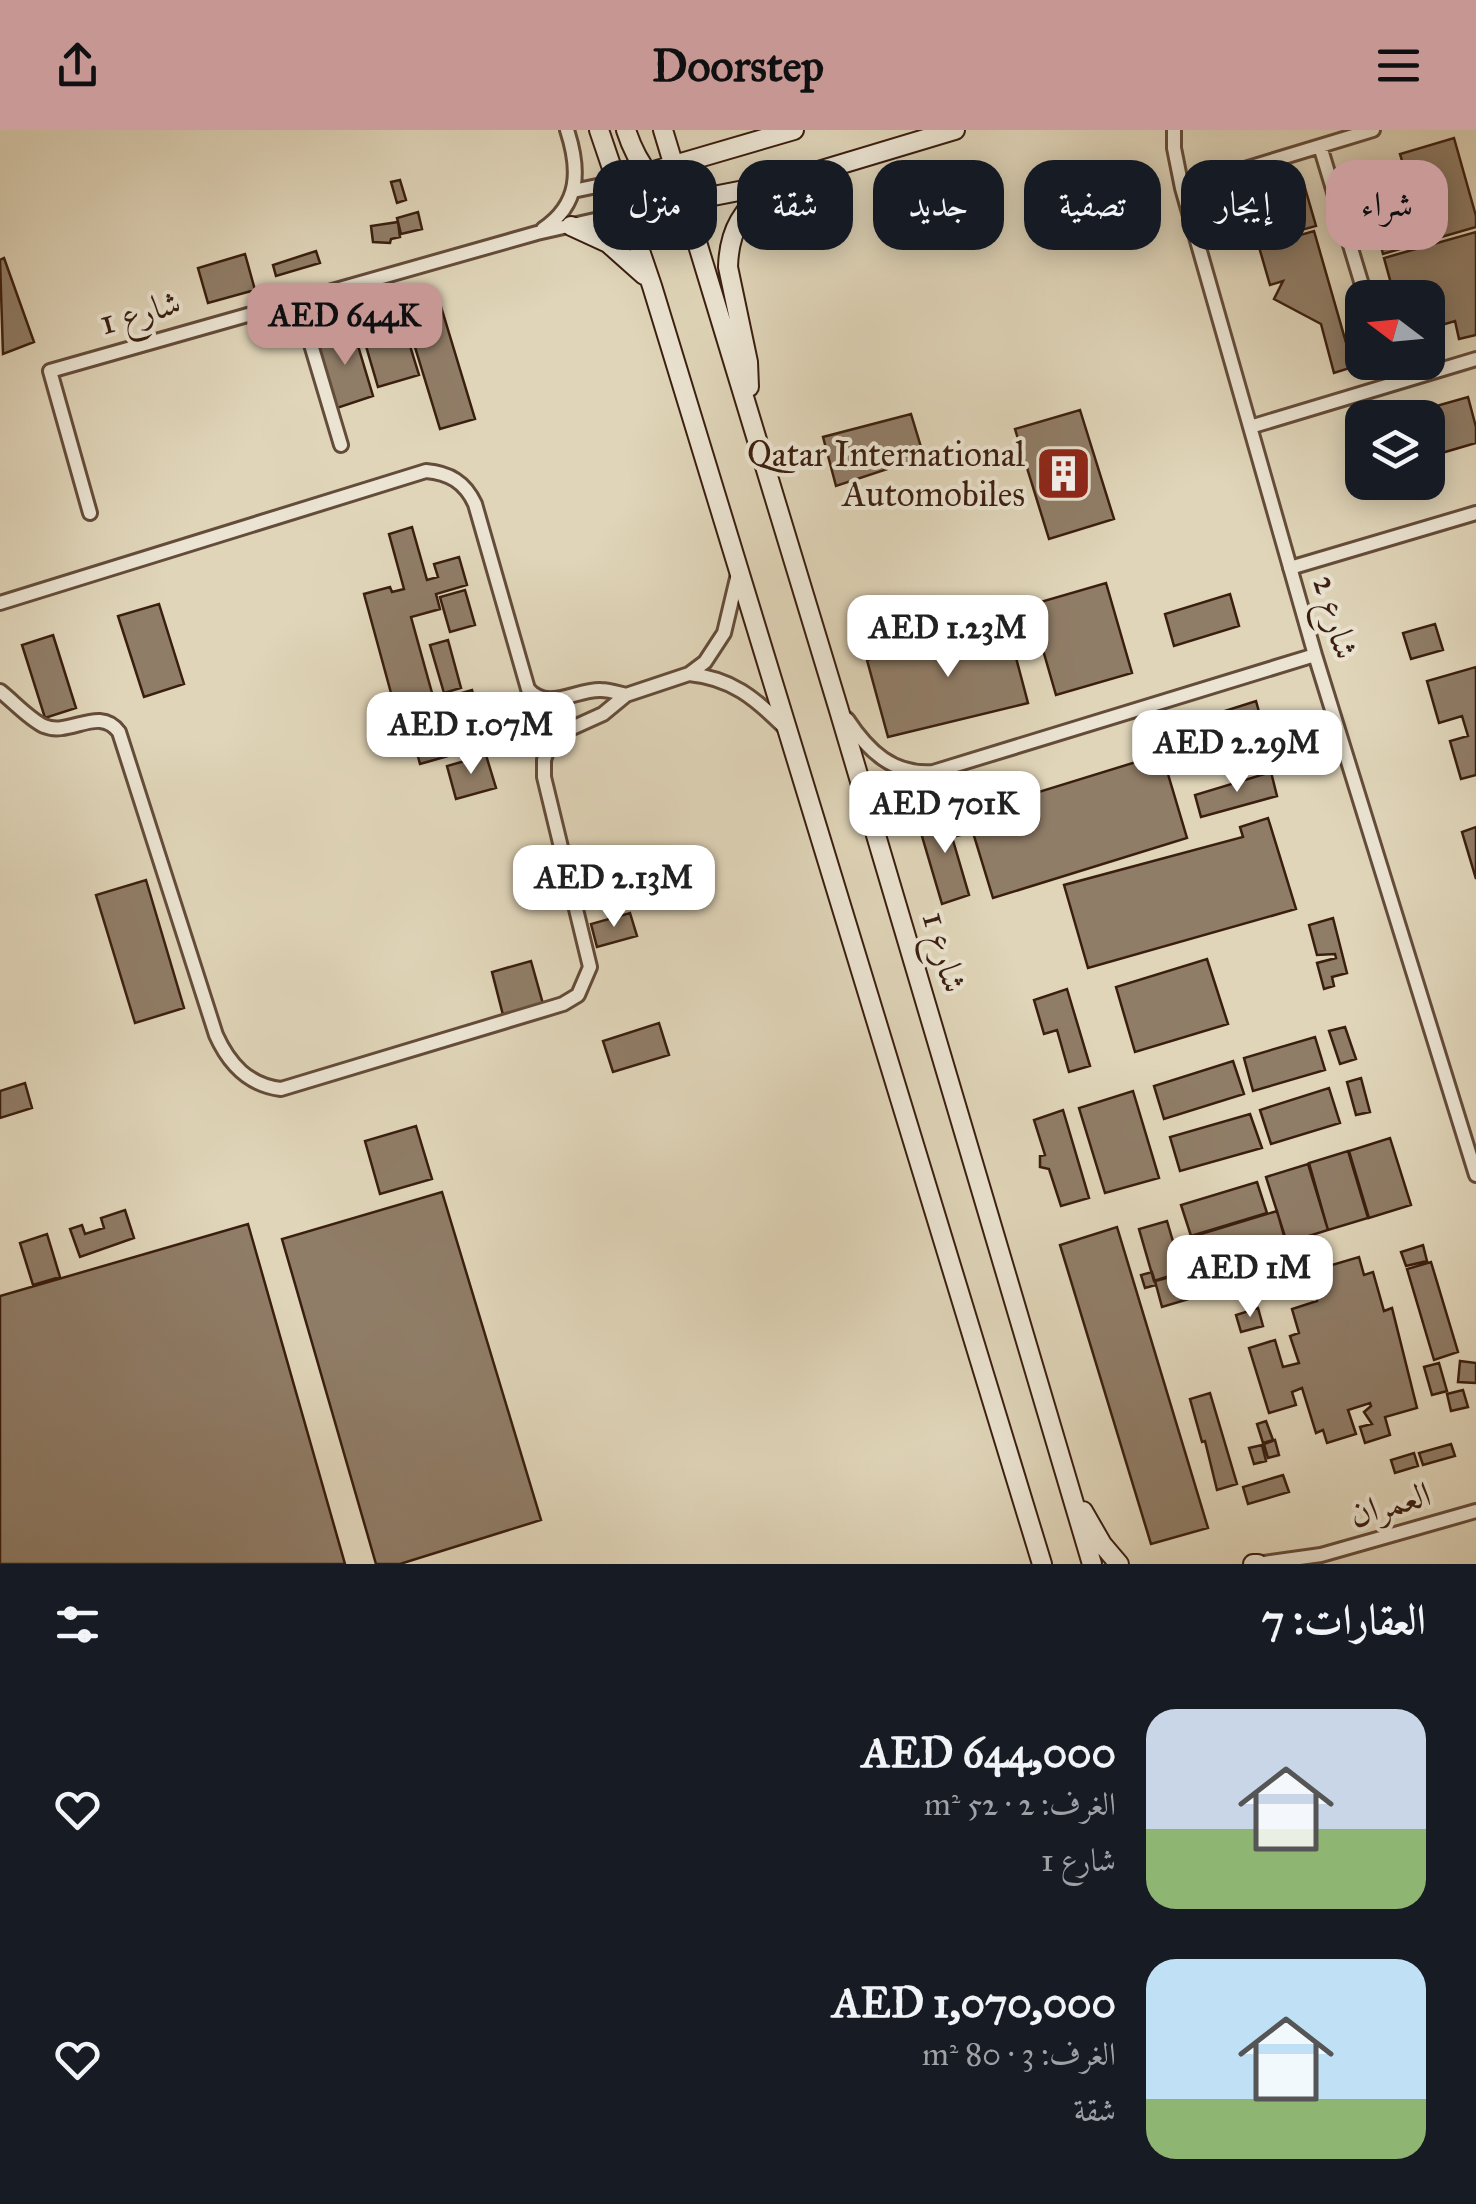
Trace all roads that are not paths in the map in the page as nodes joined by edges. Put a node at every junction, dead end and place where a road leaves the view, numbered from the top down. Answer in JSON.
{"nodes":[{"id":1,"x":568,"y":130,"type":"edge"},
{"id":2,"x":599,"y":130,"type":"edge"},
{"id":3,"x":626,"y":130,"type":"edge"},
{"id":4,"x":663,"y":130,"type":"edge"},
{"id":5,"x":746,"y":130,"type":"edge"},
{"id":6,"x":955,"y":130,"type":"edge"},
{"id":7,"x":1174,"y":130,"type":"edge"},
{"id":8,"x":1372,"y":130,"type":"edge"},
{"id":9,"x":790,"y":131,"type":"edge"},
{"id":10,"x":1320,"y":146,"type":"junction"},
{"id":11,"x":609,"y":160,"type":"edge"},
{"id":12,"x":638,"y":160,"type":"edge"},
{"id":13,"x":672,"y":160,"type":"edge"},
{"id":14,"x":691,"y":160,"type":"edge"},
{"id":15,"x":1274,"y":160,"type":"edge"},
{"id":16,"x":853,"y":161,"type":"edge"},
{"id":17,"x":1181,"y":183,"type":"edge"},
{"id":18,"x":593,"y":187,"type":"edge"},
{"id":19,"x":574,"y":191,"type":"junction"},
{"id":20,"x":593,"y":220,"type":"edge"},
{"id":21,"x":737,"y":224,"type":"edge"},
{"id":22,"x":571,"y":226,"type":"junction"},
{"id":23,"x":536,"y":233,"type":"junction"},
{"id":24,"x":639,"y":250,"type":"edge"},
{"id":25,"x":699,"y":250,"type":"edge"},
{"id":26,"x":1200,"y":250,"type":"edge"},
{"id":27,"x":1361,"y":280,"type":"edge"},
{"id":28,"x":652,"y":286,"type":"junction"},
{"id":29,"x":298,"y":301,"type":"junction"},
{"id":30,"x":1476,"y":359,"type":"edge"},
{"id":31,"x":1391,"y":380,"type":"edge"},
{"id":32,"x":1392,"y":384,"type":"junction"},
{"id":33,"x":750,"y":412,"type":"junction"},
{"id":34,"x":1250,"y":427,"type":"junction"},
{"id":35,"x":341,"y":445,"type":"dead end"},
{"id":36,"x":90,"y":512,"type":"dead end"},
{"id":37,"x":1476,"y":512,"type":"edge"},
{"id":38,"x":1290,"y":568,"type":"junction"},
{"id":39,"x":738,"y":571,"type":"junction"},
{"id":40,"x":0,"y":603,"type":"edge"},
{"id":41,"x":1315,"y":655,"type":"junction"},
{"id":42,"x":689,"y":674,"type":"junction"},
{"id":43,"x":0,"y":691,"type":"edge"},
{"id":44,"x":626,"y":694,"type":"junction"},
{"id":45,"x":838,"y":707,"type":"junction"},
{"id":46,"x":786,"y":729,"type":"junction"},
{"id":47,"x":1476,"y":1175,"type":"edge"},
{"id":48,"x":1067,"y":1482,"type":"junction"},
{"id":49,"x":1476,"y":1511,"type":"edge"},
{"id":50,"x":1316,"y":1560,"type":"edge"},
{"id":51,"x":1042,"y":1564,"type":"edge"},
{"id":52,"x":1092,"y":1564,"type":"edge"},
{"id":53,"x":1119,"y":1564,"type":"edge"},
{"id":54,"x":1256,"y":1564,"type":"edge"}],
"edges":[{"from":1,"to":19,"type":"street"},
{"from":2,"to":11,"type":"street"},
{"from":3,"to":12,"type":"street"},
{"from":4,"to":13,"type":"street","name":"شارع 1"},
{"from":5,"to":9,"type":"street"},
{"from":6,"to":16,"type":"street"},
{"from":7,"to":17,"type":"street","name":"شارع 2"},
{"from":8,"to":10,"type":"street"},
{"from":9,"to":14,"type":"street"},
{"from":10,"to":15,"type":"street"},
{"from":10,"to":27,"type":"street"},
{"from":18,"to":19,"type":"street"},
{"from":19,"to":23,"type":"street","name":"شارع 1"},
{"from":20,"to":22,"type":"street","name":"شارع 1"},
{"from":21,"to":33,"type":"street"},
{"from":22,"to":23,"type":"street","name":"شارع 1"},
{"from":22,"to":28,"type":"street"},
{"from":23,"to":29,"type":"street","name":"شارع 1"},
{"from":24,"to":28,"type":"street"},
{"from":25,"to":33,"type":"street","name":"شارع 1"},
{"from":26,"to":34,"type":"street","name":"شارع 2"},
{"from":28,"to":39,"type":"street"},
{"from":29,"to":35,"type":"street"},
{"from":29,"to":36,"type":"street","name":"شارع 1"},
{"from":30,"to":32,"type":"street"},
{"from":31,"to":32,"type":"street"},
{"from":32,"to":34,"type":"street"},
{"from":33,"to":45,"type":"street","name":"شارع 1"},
{"from":34,"to":38,"type":"street","name":"شارع 2"},
{"from":37,"to":38,"type":"street"},
{"from":38,"to":41,"type":"street","name":"شارع 2"},
{"from":39,"to":42,"type":"street"},
{"from":39,"to":46,"type":"street"},
{"from":40,"to":44,"type":"street"},
{"from":41,"to":45,"type":"street"},
{"from":41,"to":47,"type":"street","name":"شارع 2"},
{"from":42,"to":44,"type":"street"},
{"from":42,"to":46,"type":"street"},
{"from":43,"to":44,"type":"street"},
{"from":45,"to":48,"type":"street","name":"شارع 1"},
{"from":46,"to":51,"type":"street"},
{"from":48,"to":52,"type":"street","name":"شارع 1"},
{"from":48,"to":53,"type":"street"},
{"from":49,"to":50,"type":"street","name":"العمران"},
{"from":50,"to":54,"type":"street","name":"العمران"}]}
